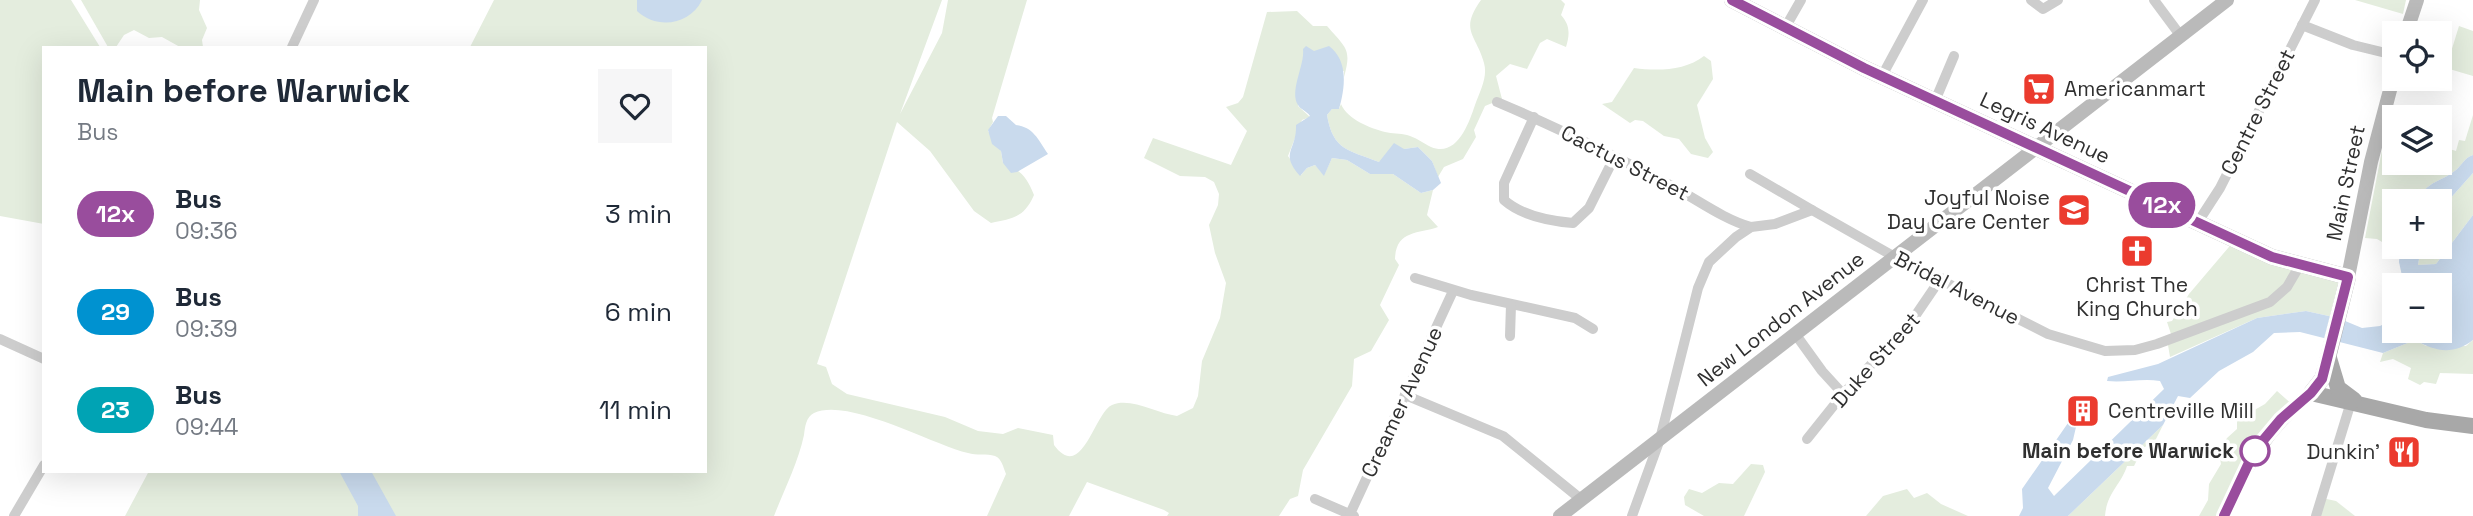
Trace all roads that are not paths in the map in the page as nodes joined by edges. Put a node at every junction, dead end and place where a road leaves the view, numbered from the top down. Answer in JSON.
{"nodes":[{"id":1,"x":314,"y":0,"type":"edge"},
{"id":2,"x":1732,"y":0,"type":"edge"},
{"id":3,"x":1801,"y":0,"type":"edge"},
{"id":4,"x":1923,"y":0,"type":"edge"},
{"id":5,"x":2031,"y":0,"type":"edge"},
{"id":6,"x":2058,"y":0,"type":"edge"},
{"id":7,"x":2154,"y":0,"type":"edge"},
{"id":8,"x":2227,"y":0,"type":"edge"},
{"id":9,"x":2315,"y":0,"type":"edge"},
{"id":10,"x":2417,"y":0,"type":"edge"},
{"id":11,"x":2410,"y":21,"type":"edge"},
{"id":12,"x":2302,"y":25,"type":"junction"},
{"id":13,"x":1785,"y":28,"type":"junction"},
{"id":14,"x":2180,"y":36,"type":"junction"},
{"id":15,"x":292,"y":46,"type":"edge"},
{"id":16,"x":2382,"y":52,"type":"edge"},
{"id":17,"x":1954,"y":56,"type":"dead end"},
{"id":18,"x":1882,"y":76,"type":"junction"},
{"id":19,"x":2390,"y":91,"type":"edge"},
{"id":20,"x":1936,"y":101,"type":"junction"},
{"id":21,"x":1497,"y":102,"type":"dead end"},
{"id":22,"x":1534,"y":117,"type":"junction"},
{"id":23,"x":2036,"y":147,"type":"junction"},
{"id":24,"x":1614,"y":158,"type":"junction"},
{"id":25,"x":1750,"y":174,"type":"dead end"},
{"id":26,"x":1812,"y":210,"type":"junction"},
{"id":27,"x":2198,"y":222,"type":"junction"},
{"id":28,"x":1751,"y":227,"type":"junction"},
{"id":29,"x":1895,"y":257,"type":"junction"},
{"id":30,"x":2300,"y":265,"type":"junction"},
{"id":31,"x":2348,"y":277,"type":"junction"},
{"id":32,"x":1415,"y":278,"type":"dead end"},
{"id":33,"x":1941,"y":278,"type":"junction"},
{"id":34,"x":1453,"y":290,"type":"junction"},
{"id":35,"x":1511,"y":305,"type":"junction"},
{"id":36,"x":1592,"y":329,"type":"dead end"},
{"id":37,"x":1796,"y":335,"type":"junction"},
{"id":38,"x":1510,"y":336,"type":"dead end"},
{"id":39,"x":0,"y":339,"type":"edge"},
{"id":40,"x":2329,"y":356,"type":"junction"},
{"id":41,"x":42,"y":358,"type":"edge"},
{"id":42,"x":2311,"y":393,"type":"junction"},
{"id":43,"x":1843,"y":394,"type":"junction"},
{"id":44,"x":1405,"y":395,"type":"junction"},
{"id":45,"x":2357,"y":403,"type":"junction"},
{"id":46,"x":2473,"y":426,"type":"edge"},
{"id":47,"x":1660,"y":439,"type":"junction"},
{"id":48,"x":1807,"y":439,"type":"dead end"},
{"id":49,"x":42,"y":468,"type":"edge"},
{"id":50,"x":1314,"y":499,"type":"dead end"},
{"id":51,"x":1583,"y":500,"type":"junction"},
{"id":52,"x":1352,"y":515,"type":"edge"},
{"id":53,"x":14,"y":516,"type":"edge"},
{"id":54,"x":1560,"y":516,"type":"edge"},
{"id":55,"x":1632,"y":516,"type":"edge"},
{"id":56,"x":2224,"y":516,"type":"edge"},
{"id":57,"x":2316,"y":516,"type":"edge"}],
"edges":[{"from":1,"to":15,"type":"street"},
{"from":2,"to":13,"type":"main road","name":"Legris Avenue"},
{"from":3,"to":13,"type":"street"},
{"from":4,"to":18,"type":"street"},
{"from":5,"to":6,"type":"street"},
{"from":7,"to":14,"type":"street"},
{"from":8,"to":14,"type":"main road","name":"New London Avenue"},
{"from":9,"to":12,"type":"street","name":"Centre Street"},
{"from":10,"to":11,"type":"main road"},
{"from":12,"to":16,"type":"street"},
{"from":12,"to":27,"type":"street","name":"Centre Street"},
{"from":13,"to":18,"type":"main road","name":"Legris Avenue"},
{"from":14,"to":23,"type":"main road","name":"New London Avenue"},
{"from":17,"to":20,"type":"street"},
{"from":18,"to":20,"type":"main road","name":"Legris Avenue"},
{"from":19,"to":31,"type":"main road","name":"Main Street"},
{"from":20,"to":23,"type":"main road","name":"Legris Avenue"},
{"from":21,"to":22,"type":"street","name":"Cactus Street"},
{"from":22,"to":24,"type":"street","name":"Cactus Street"},
{"from":22,"to":24,"type":"street"},
{"from":23,"to":27,"type":"main road","name":"Legris Avenue"},
{"from":23,"to":29,"type":"main road","name":"New London Avenue"},
{"from":24,"to":28,"type":"street","name":"Cactus Street"},
{"from":25,"to":26,"type":"street","name":"Bridal Avenue"},
{"from":26,"to":28,"type":"street"},
{"from":26,"to":29,"type":"street","name":"Bridal Avenue"},
{"from":27,"to":30,"type":"main road","name":"Legris Avenue"},
{"from":28,"to":47,"type":"street"},
{"from":29,"to":33,"type":"street","name":"Bridal Avenue"},
{"from":29,"to":37,"type":"main road","name":"New London Avenue"},
{"from":30,"to":31,"type":"main road","name":"Legris Avenue"},
{"from":30,"to":33,"type":"street","name":"Bridal Avenue"},
{"from":31,"to":40,"type":"main road","name":"Main Street"},
{"from":32,"to":34,"type":"street"},
{"from":33,"to":43,"type":"street","name":"Duke Street"},
{"from":34,"to":35,"type":"street"},
{"from":34,"to":44,"type":"street","name":"Creamer Avenue"},
{"from":35,"to":36,"type":"street"},
{"from":35,"to":38,"type":"street"},
{"from":37,"to":43,"type":"street"},
{"from":37,"to":47,"type":"main road","name":"New London Avenue"},
{"from":39,"to":41,"type":"street"},
{"from":40,"to":42,"type":"main road","name":"Main Street"},
{"from":40,"to":45,"type":"main road"},
{"from":42,"to":45,"type":"main road"},
{"from":42,"to":56,"type":"main road","name":"Main Street"},
{"from":43,"to":48,"type":"street","name":"Duke Street"},
{"from":44,"to":51,"type":"street"},
{"from":44,"to":52,"type":"street","name":"Creamer Avenue"},
{"from":45,"to":46,"type":"main road"},
{"from":45,"to":57,"type":"street"},
{"from":47,"to":51,"type":"main road","name":"New London Avenue"},
{"from":47,"to":55,"type":"street"},
{"from":49,"to":53,"type":"street"},
{"from":50,"to":52,"type":"street"},
{"from":51,"to":54,"type":"main road","name":"New London Avenue"}]}
